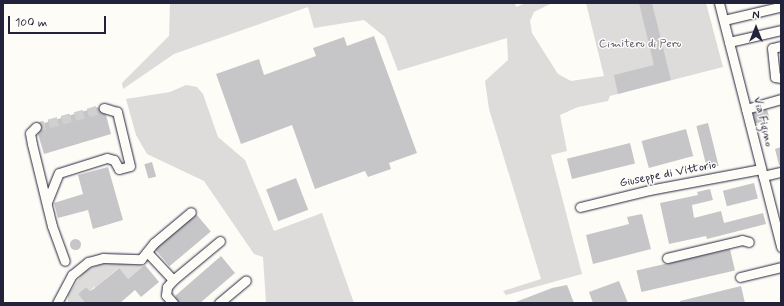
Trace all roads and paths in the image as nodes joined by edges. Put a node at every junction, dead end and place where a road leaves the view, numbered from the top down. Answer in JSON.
{"nodes":[{"id":1,"x":719,"y":3,"type":"edge"},
{"id":2,"x":779,"y":7,"type":"dead end"},
{"id":3,"x":724,"y":20,"type":"junction"},
{"id":4,"x":781,"y":30,"type":"edge"},
{"id":5,"x":729,"y":42,"type":"junction"},
{"id":6,"x":781,"y":46,"type":"edge"},
{"id":7,"x":781,"y":78,"type":"edge"},
{"id":8,"x":781,"y":99,"type":"edge"},
{"id":9,"x":104,"y":108,"type":"dead end"},
{"id":10,"x":746,"y":108,"type":"junction"},
{"id":11,"x":36,"y":127,"type":"dead end"},
{"id":12,"x":781,"y":172,"type":"edge"},
{"id":13,"x":762,"y":173,"type":"junction"},
{"id":14,"x":47,"y":202,"type":"junction"},
{"id":15,"x":580,"y":207,"type":"dead end"},
{"id":16,"x":191,"y":212,"type":"dead end"},
{"id":17,"x":220,"y":241,"type":"dead end"},
{"id":18,"x":749,"y":242,"type":"dead end"},
{"id":19,"x":781,"y":247,"type":"edge"},
{"id":20,"x":148,"y":252,"type":"junction"},
{"id":21,"x":667,"y":258,"type":"dead end"},
{"id":22,"x":781,"y":267,"type":"edge"},
{"id":23,"x":740,"y":277,"type":"dead end"},
{"id":24,"x":69,"y":280,"type":"junction"},
{"id":25,"x":173,"y":280,"type":"junction"},
{"id":26,"x":246,"y":280,"type":"dead end"},
{"id":27,"x":60,"y":300,"type":"edge"},
{"id":28,"x":173,"y":303,"type":"edge"},
{"id":29,"x":219,"y":303,"type":"edge"}],
"edges":[{"from":1,"to":3,"type":"street","name":"Via Figino"},
{"from":2,"to":3,"type":"street"},
{"from":3,"to":5,"type":"street","name":"Via Figino"},
{"from":4,"to":5,"type":"street"},
{"from":5,"to":10,"type":"street","name":"Via Figino"},
{"from":6,"to":7,"type":"street"},
{"from":8,"to":10,"type":"street"},
{"from":9,"to":14,"type":"street"},
{"from":10,"to":13,"type":"street","name":"Via Figino"},
{"from":11,"to":14,"type":"street"},
{"from":12,"to":13,"type":"street","name":"Giuseppe di Vittorio"},
{"from":13,"to":15,"type":"street","name":"Giuseppe di Vittorio"},
{"from":13,"to":19,"type":"street","name":"Via Figino"},
{"from":14,"to":24,"type":"street"},
{"from":16,"to":20,"type":"street"},
{"from":17,"to":25,"type":"street"},
{"from":18,"to":21,"type":"street"},
{"from":20,"to":24,"type":"street"},
{"from":20,"to":25,"type":"street"},
{"from":22,"to":23,"type":"street"},
{"from":24,"to":27,"type":"street"},
{"from":25,"to":28,"type":"street"},
{"from":26,"to":29,"type":"street"}]}
